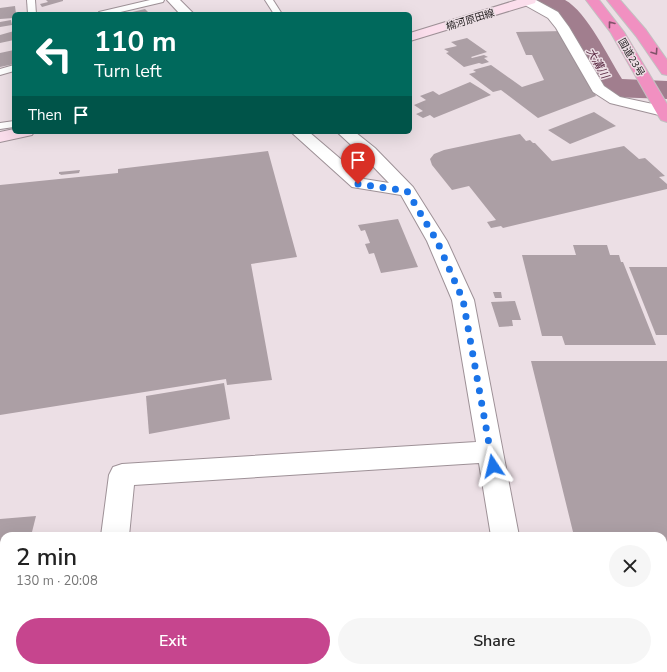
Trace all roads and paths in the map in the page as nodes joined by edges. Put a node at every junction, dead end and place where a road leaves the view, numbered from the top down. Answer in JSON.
{"nodes":[{"id":1,"x":31,"y":0,"type":"edge"},
{"id":2,"x":160,"y":0,"type":"edge"},
{"id":3,"x":173,"y":0,"type":"edge"},
{"id":4,"x":269,"y":0,"type":"edge"},
{"id":5,"x":529,"y":0,"type":"edge"},
{"id":6,"x":592,"y":0,"type":"edge"},
{"id":7,"x":613,"y":0,"type":"edge"},
{"id":8,"x":32,"y":12,"type":"edge"},
{"id":9,"x":110,"y":12,"type":"edge"},
{"id":10,"x":185,"y":12,"type":"edge"},
{"id":11,"x":277,"y":12,"type":"edge"},
{"id":12,"x":412,"y":36,"type":"edge"},
{"id":13,"x":12,"y":69,"type":"edge"},
{"id":14,"x":667,"y":71,"type":"edge"},
{"id":15,"x":0,"y":72,"type":"edge"},
{"id":16,"x":665,"y":114,"type":"edge"},
{"id":17,"x":12,"y":124,"type":"edge"},
{"id":18,"x":0,"y":126,"type":"edge"},
{"id":19,"x":16,"y":134,"type":"edge"},
{"id":20,"x":301,"y":134,"type":"edge"},
{"id":21,"x":348,"y":134,"type":"edge"},
{"id":22,"x":0,"y":137,"type":"edge"},
{"id":23,"x":407,"y":191,"type":"junction"},
{"id":24,"x":490,"y":452,"type":"junction"},
{"id":25,"x":115,"y":532,"type":"edge"},
{"id":26,"x":504,"y":532,"type":"edge"}],
"edges":[{"from":1,"to":8,"type":"lane"},
{"from":2,"to":9,"type":"lane"},
{"from":3,"to":10,"type":"street"},
{"from":4,"to":11,"type":"lane"},
{"from":5,"to":12,"type":"main road","name":"楠河原田線"},
{"from":5,"to":16,"type":"street"},
{"from":16,"to":6,"type":"highway","name":"国道23号","one_way":true},
{"from":7,"to":14,"type":"highway","name":"国道23号","one_way":true},
{"from":13,"to":15,"type":"lane"},
{"from":17,"to":18,"type":"lane"},
{"from":19,"to":22,"type":"main road"},
{"from":20,"to":23,"type":"street"},
{"from":21,"to":23,"type":"street"},
{"from":23,"to":24,"type":"street"},
{"from":24,"to":25,"type":"street"},
{"from":24,"to":26,"type":"street"}]}
